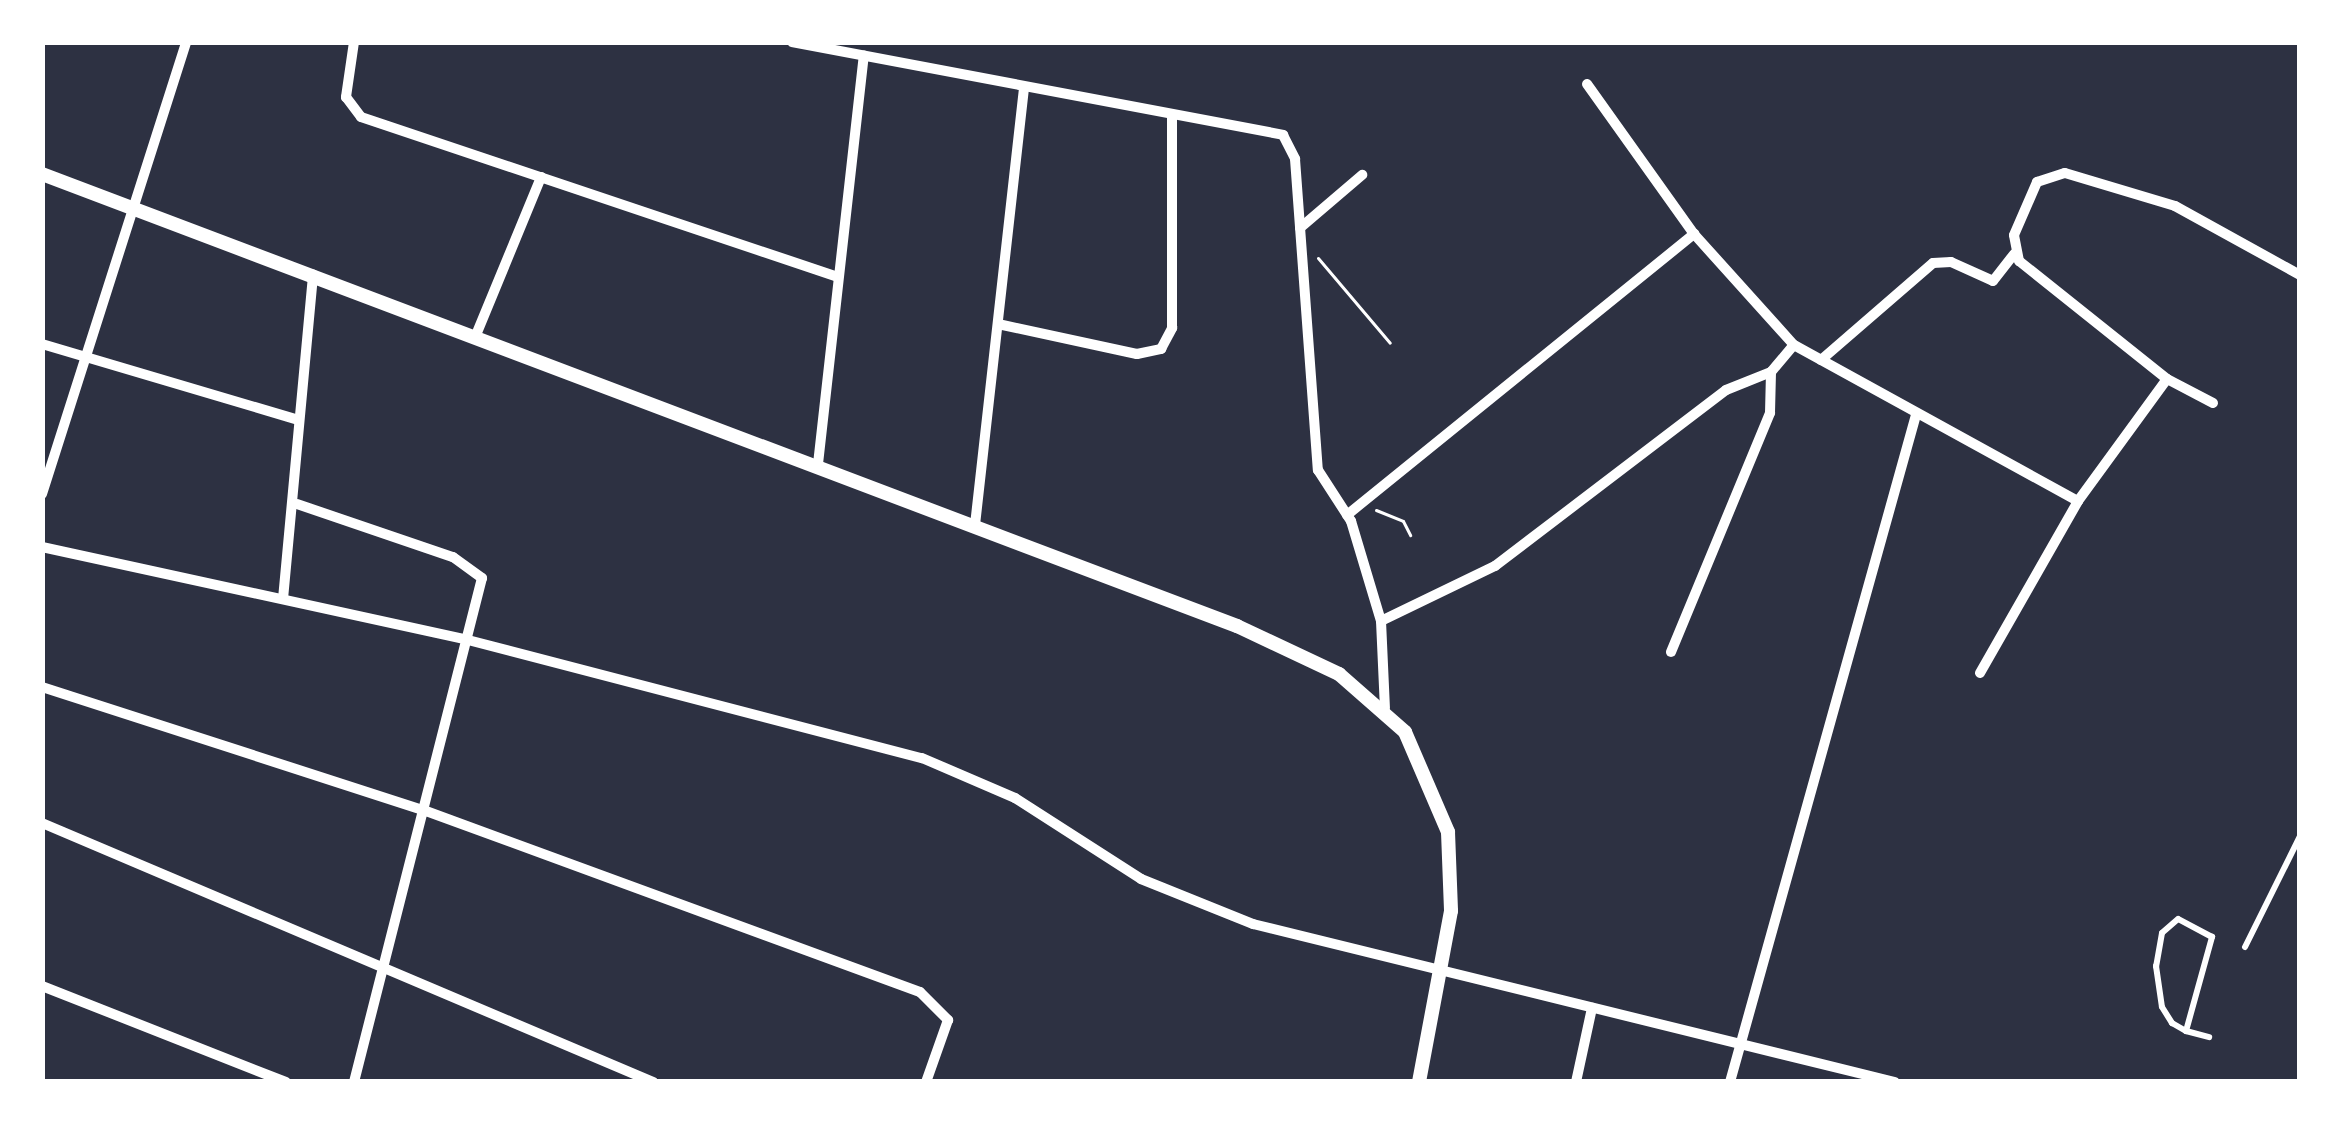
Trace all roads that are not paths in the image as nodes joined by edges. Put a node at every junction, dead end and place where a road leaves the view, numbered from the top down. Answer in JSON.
{"nodes":[{"id":1,"x":186,"y":42,"type":"edge"},
{"id":2,"x":354,"y":42,"type":"edge"},
{"id":3,"x":792,"y":42,"type":"edge"},
{"id":4,"x":824,"y":45,"type":"edge"},
{"id":5,"x":864,"y":56,"type":"junction"},
{"id":6,"x":1587,"y":84,"type":"dead end"},
{"id":7,"x":1024,"y":89,"type":"junction"},
{"id":8,"x":1172,"y":116,"type":"junction"},
{"id":9,"x":42,"y":174,"type":"edge"},
{"id":10,"x":1362,"y":175,"type":"dead end"},
{"id":11,"x":541,"y":177,"type":"junction"},
{"id":12,"x":131,"y":206,"type":"junction"},
{"id":13,"x":1300,"y":233,"type":"junction"},
{"id":14,"x":1694,"y":234,"type":"junction"},
{"id":15,"x":2014,"y":254,"type":"junction"},
{"id":16,"x":313,"y":274,"type":"junction"},
{"id":17,"x":2300,"y":275,"type":"edge"},
{"id":18,"x":838,"y":278,"type":"junction"},
{"id":19,"x":998,"y":324,"type":"junction"},
{"id":20,"x":476,"y":335,"type":"junction"},
{"id":21,"x":42,"y":344,"type":"edge"},
{"id":22,"x":1794,"y":345,"type":"junction"},
{"id":23,"x":83,"y":358,"type":"junction"},
{"id":24,"x":1821,"y":360,"type":"junction"},
{"id":25,"x":1772,"y":372,"type":"junction"},
{"id":26,"x":2167,"y":379,"type":"junction"},
{"id":27,"x":2213,"y":403,"type":"dead end"},
{"id":28,"x":1916,"y":415,"type":"junction"},
{"id":29,"x":299,"y":420,"type":"junction"},
{"id":30,"x":818,"y":464,"type":"junction"},
{"id":31,"x":42,"y":494,"type":"edge"},
{"id":32,"x":2078,"y":502,"type":"junction"},
{"id":33,"x":297,"y":504,"type":"junction"},
{"id":34,"x":1352,"y":511,"type":"junction"},
{"id":35,"x":975,"y":525,"type":"junction"},
{"id":36,"x":42,"y":547,"type":"edge"},
{"id":37,"x":283,"y":599,"type":"junction"},
{"id":38,"x":1382,"y":621,"type":"junction"},
{"id":39,"x":467,"y":640,"type":"junction"},
{"id":40,"x":1671,"y":652,"type":"dead end"},
{"id":41,"x":1980,"y":673,"type":"dead end"},
{"id":42,"x":42,"y":687,"type":"edge"},
{"id":43,"x":1385,"y":709,"type":"junction"},
{"id":44,"x":426,"y":811,"type":"junction"},
{"id":45,"x":42,"y":823,"type":"edge"},
{"id":46,"x":2300,"y":836,"type":"edge"},
{"id":47,"x":2245,"y":947,"type":"dead end"},
{"id":48,"x":1441,"y":967,"type":"junction"},
{"id":49,"x":380,"y":968,"type":"junction"},
{"id":50,"x":42,"y":986,"type":"edge"},
{"id":51,"x":1592,"y":1008,"type":"junction"},
{"id":52,"x":2186,"y":1031,"type":"junction"},
{"id":53,"x":2209,"y":1037,"type":"dead end"},
{"id":54,"x":1738,"y":1043,"type":"junction"},
{"id":55,"x":286,"y":1082,"type":"edge"},
{"id":56,"x":354,"y":1082,"type":"edge"},
{"id":57,"x":653,"y":1082,"type":"edge"},
{"id":58,"x":926,"y":1082,"type":"edge"},
{"id":59,"x":1419,"y":1082,"type":"edge"},
{"id":60,"x":1576,"y":1082,"type":"edge"},
{"id":61,"x":1730,"y":1082,"type":"edge"},
{"id":62,"x":1892,"y":1082,"type":"edge"}],
"edges":[{"from":1,"to":12,"type":"street"},
{"from":2,"to":11,"type":"street"},
{"from":3,"to":4,"type":"street"},
{"from":4,"to":5,"type":"street"},
{"from":5,"to":7,"type":"street"},
{"from":5,"to":18,"type":"street"},
{"from":6,"to":14,"type":"street"},
{"from":7,"to":8,"type":"street"},
{"from":7,"to":19,"type":"street"},
{"from":8,"to":13,"type":"street"},
{"from":8,"to":19,"type":"street"},
{"from":9,"to":12,"type":"street"},
{"from":10,"to":13,"type":"street"},
{"from":11,"to":18,"type":"street"},
{"from":11,"to":20,"type":"street"},
{"from":12,"to":16,"type":"street"},
{"from":12,"to":23,"type":"street"},
{"from":13,"to":34,"type":"street"},
{"from":14,"to":22,"type":"street"},
{"from":14,"to":34,"type":"street"},
{"from":15,"to":17,"type":"street"},
{"from":15,"to":24,"type":"street"},
{"from":15,"to":26,"type":"street"},
{"from":16,"to":20,"type":"street"},
{"from":16,"to":29,"type":"street"},
{"from":18,"to":30,"type":"street"},
{"from":19,"to":35,"type":"street"},
{"from":20,"to":30,"type":"street"},
{"from":21,"to":23,"type":"street"},
{"from":22,"to":24,"type":"street"},
{"from":22,"to":25,"type":"street"},
{"from":23,"to":29,"type":"street"},
{"from":23,"to":31,"type":"street"},
{"from":24,"to":28,"type":"street"},
{"from":25,"to":38,"type":"street"},
{"from":25,"to":40,"type":"street"},
{"from":26,"to":27,"type":"street"},
{"from":26,"to":32,"type":"street"},
{"from":28,"to":32,"type":"street"},
{"from":28,"to":54,"type":"street"},
{"from":29,"to":33,"type":"street"},
{"from":30,"to":35,"type":"street"},
{"from":32,"to":41,"type":"street"},
{"from":33,"to":37,"type":"street"},
{"from":33,"to":39,"type":"street"},
{"from":34,"to":38,"type":"street"},
{"from":35,"to":43,"type":"street"},
{"from":36,"to":37,"type":"street"},
{"from":37,"to":39,"type":"street"},
{"from":38,"to":43,"type":"street"},
{"from":39,"to":44,"type":"street"},
{"from":39,"to":48,"type":"street"},
{"from":42,"to":44,"type":"street"},
{"from":43,"to":48,"type":"street"},
{"from":44,"to":49,"type":"street"},
{"from":44,"to":58,"type":"street"},
{"from":45,"to":49,"type":"street"},
{"from":46,"to":47,"type":"lane"},
{"from":48,"to":51,"type":"street"},
{"from":48,"to":59,"type":"street"},
{"from":49,"to":56,"type":"street"},
{"from":49,"to":57,"type":"street"},
{"from":50,"to":55,"type":"street"},
{"from":51,"to":54,"type":"street"},
{"from":51,"to":60,"type":"street"},
{"from":52,"to":52,"type":"lane"},
{"from":52,"to":53,"type":"lane"},
{"from":54,"to":61,"type":"street"},
{"from":54,"to":62,"type":"street"}]}
